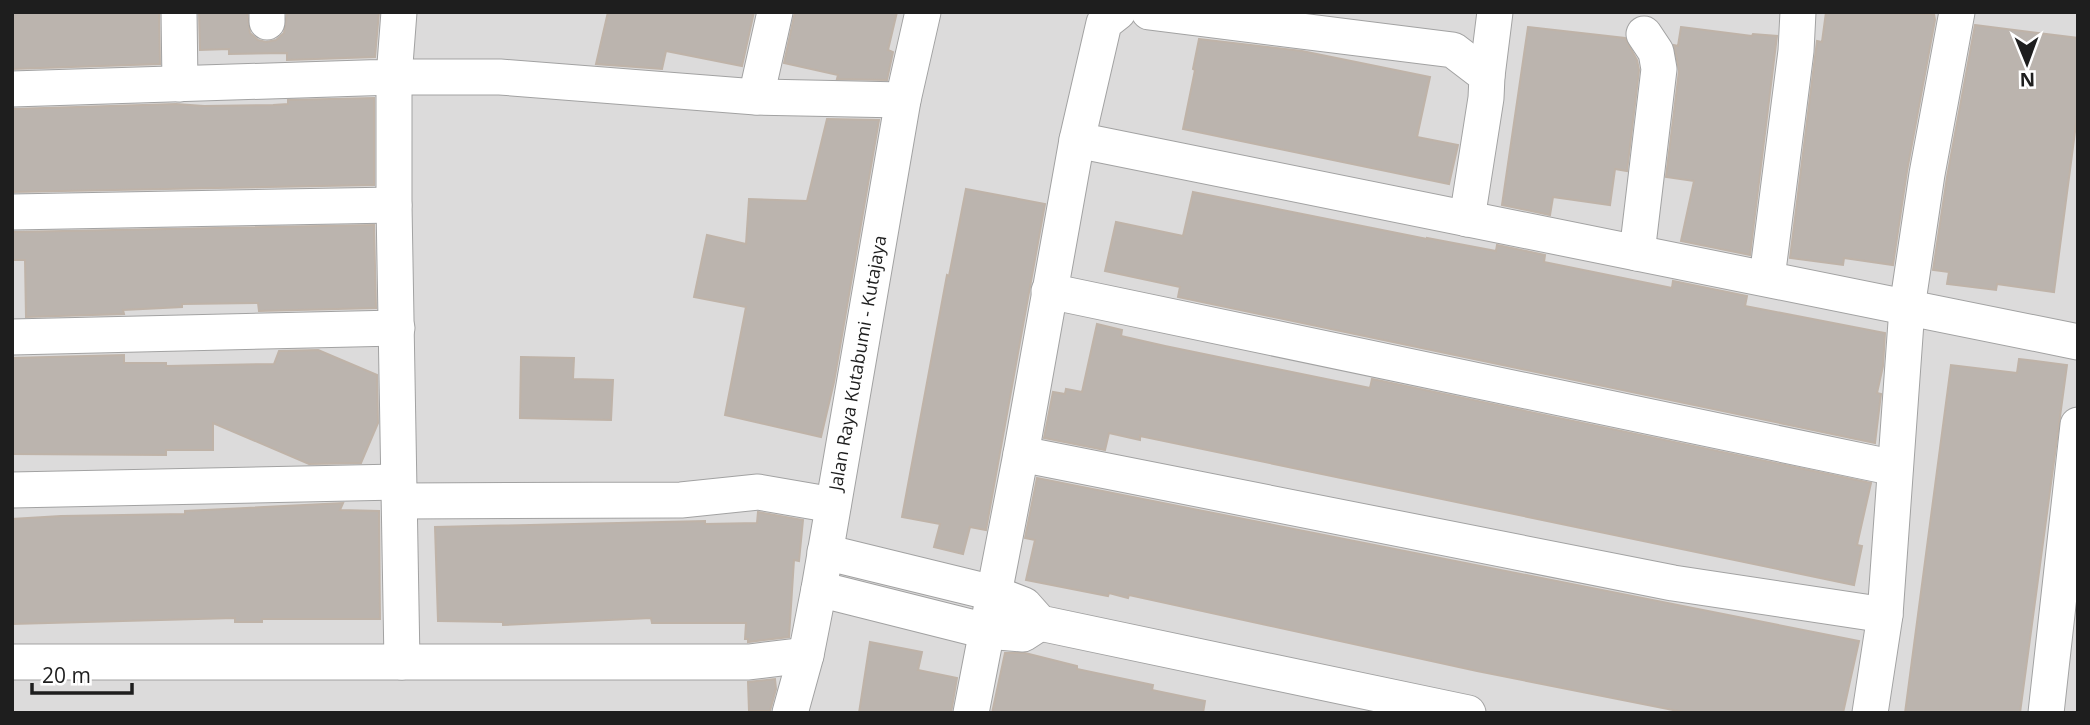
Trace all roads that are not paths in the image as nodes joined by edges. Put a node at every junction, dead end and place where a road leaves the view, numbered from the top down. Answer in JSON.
{"nodes":[{"id":1,"x":179,"y":12,"type":"edge"},
{"id":2,"x":400,"y":12,"type":"edge"},
{"id":3,"x":775,"y":12,"type":"edge"},
{"id":4,"x":923,"y":12,"type":"edge"},
{"id":5,"x":1118,"y":12,"type":"edge"},
{"id":6,"x":1149,"y":12,"type":"edge"},
{"id":7,"x":1495,"y":12,"type":"edge"},
{"id":8,"x":1798,"y":12,"type":"edge"},
{"id":9,"x":1957,"y":12,"type":"edge"},
{"id":10,"x":1644,"y":34,"type":"dead end"},
{"id":11,"x":1487,"y":76,"type":"junction"},
{"id":12,"x":394,"y":77,"type":"junction"},
{"id":13,"x":180,"y":84,"type":"junction"},
{"id":14,"x":12,"y":89,"type":"edge"},
{"id":15,"x":757,"y":97,"type":"junction"},
{"id":16,"x":903,"y":100,"type":"junction"},
{"id":17,"x":1077,"y":140,"type":"junction"},
{"id":18,"x":394,"y":205,"type":"junction"},
{"id":19,"x":12,"y":212,"type":"edge"},
{"id":20,"x":1467,"y":219,"type":"junction"},
{"id":21,"x":1637,"y":253,"type":"junction"},
{"id":22,"x":1767,"y":278,"type":"junction"},
{"id":23,"x":1049,"y":291,"type":"junction"},
{"id":24,"x":1907,"y":308,"type":"junction"},
{"id":25,"x":397,"y":328,"type":"junction"},
{"id":26,"x":12,"y":337,"type":"edge"},
{"id":27,"x":2078,"y":342,"type":"edge"},
{"id":28,"x":2078,"y":425,"type":"edge"},
{"id":29,"x":1021,"y":454,"type":"junction"},
{"id":30,"x":1895,"y":468,"type":"junction"},
{"id":31,"x":12,"y":490,"type":"edge"},
{"id":32,"x":399,"y":491,"type":"junction"},
{"id":33,"x":833,"y":505,"type":"junction"},
{"id":34,"x":2073,"y":510,"type":"edge"},
{"id":35,"x":825,"y":552,"type":"junction"},
{"id":36,"x":818,"y":589,"type":"junction"},
{"id":37,"x":993,"y":593,"type":"junction"},
{"id":38,"x":1885,"y":615,"type":"junction"},
{"id":39,"x":1040,"y":624,"type":"junction"},
{"id":40,"x":986,"y":631,"type":"junction"},
{"id":41,"x":806,"y":654,"type":"junction"},
{"id":42,"x":12,"y":662,"type":"edge"},
{"id":43,"x":402,"y":662,"type":"junction"},
{"id":44,"x":790,"y":713,"type":"edge"},
{"id":45,"x":971,"y":713,"type":"edge"},
{"id":46,"x":1468,"y":713,"type":"edge"},
{"id":47,"x":1870,"y":713,"type":"edge"},
{"id":48,"x":2046,"y":713,"type":"edge"}],
"edges":[{"from":1,"to":13,"type":"street"},
{"from":2,"to":12,"type":"street"},
{"from":3,"to":15,"type":"street"},
{"from":4,"to":16,"type":"street","name":"Jalan Raya Kutabumi - Kutajaya"},
{"from":5,"to":17,"type":"street"},
{"from":6,"to":11,"type":"street"},
{"from":7,"to":11,"type":"street"},
{"from":8,"to":22,"type":"street"},
{"from":9,"to":24,"type":"street"},
{"from":10,"to":21,"type":"street"},
{"from":11,"to":20,"type":"street"},
{"from":12,"to":13,"type":"street"},
{"from":12,"to":15,"type":"street"},
{"from":12,"to":18,"type":"street"},
{"from":13,"to":14,"type":"street"},
{"from":15,"to":16,"type":"street"},
{"from":16,"to":33,"type":"street","name":"Jalan Raya Kutabumi - Kutajaya"},
{"from":17,"to":20,"type":"street"},
{"from":17,"to":23,"type":"street"},
{"from":18,"to":19,"type":"street"},
{"from":18,"to":25,"type":"street"},
{"from":20,"to":21,"type":"street"},
{"from":21,"to":22,"type":"street"},
{"from":22,"to":24,"type":"street"},
{"from":23,"to":29,"type":"street"},
{"from":23,"to":30,"type":"street"},
{"from":24,"to":27,"type":"street"},
{"from":24,"to":30,"type":"street"},
{"from":25,"to":26,"type":"street"},
{"from":25,"to":32,"type":"street"},
{"from":28,"to":34,"type":"street"},
{"from":29,"to":37,"type":"street"},
{"from":29,"to":38,"type":"street"},
{"from":30,"to":38,"type":"street"},
{"from":31,"to":32,"type":"street"},
{"from":32,"to":33,"type":"street"},
{"from":32,"to":43,"type":"street"},
{"from":33,"to":35,"type":"street","name":"Jalan Raya Kutabumi - Kutajaya"},
{"from":34,"to":48,"type":"street"},
{"from":35,"to":36,"type":"street","name":"Jalan Raya Kutabumi - Kutajaya"},
{"from":35,"to":37,"type":"street"},
{"from":36,"to":40,"type":"street"},
{"from":36,"to":41,"type":"street","name":"Jalan Raya Kutabumi - Kutajaya"},
{"from":37,"to":39,"type":"street"},
{"from":37,"to":40,"type":"street"},
{"from":38,"to":47,"type":"street"},
{"from":39,"to":40,"type":"street"},
{"from":39,"to":46,"type":"street"},
{"from":40,"to":45,"type":"street"},
{"from":41,"to":43,"type":"street"},
{"from":41,"to":44,"type":"street","name":"Jalan Raya Kutabumi - Kutajaya"},
{"from":42,"to":43,"type":"street"}]}
